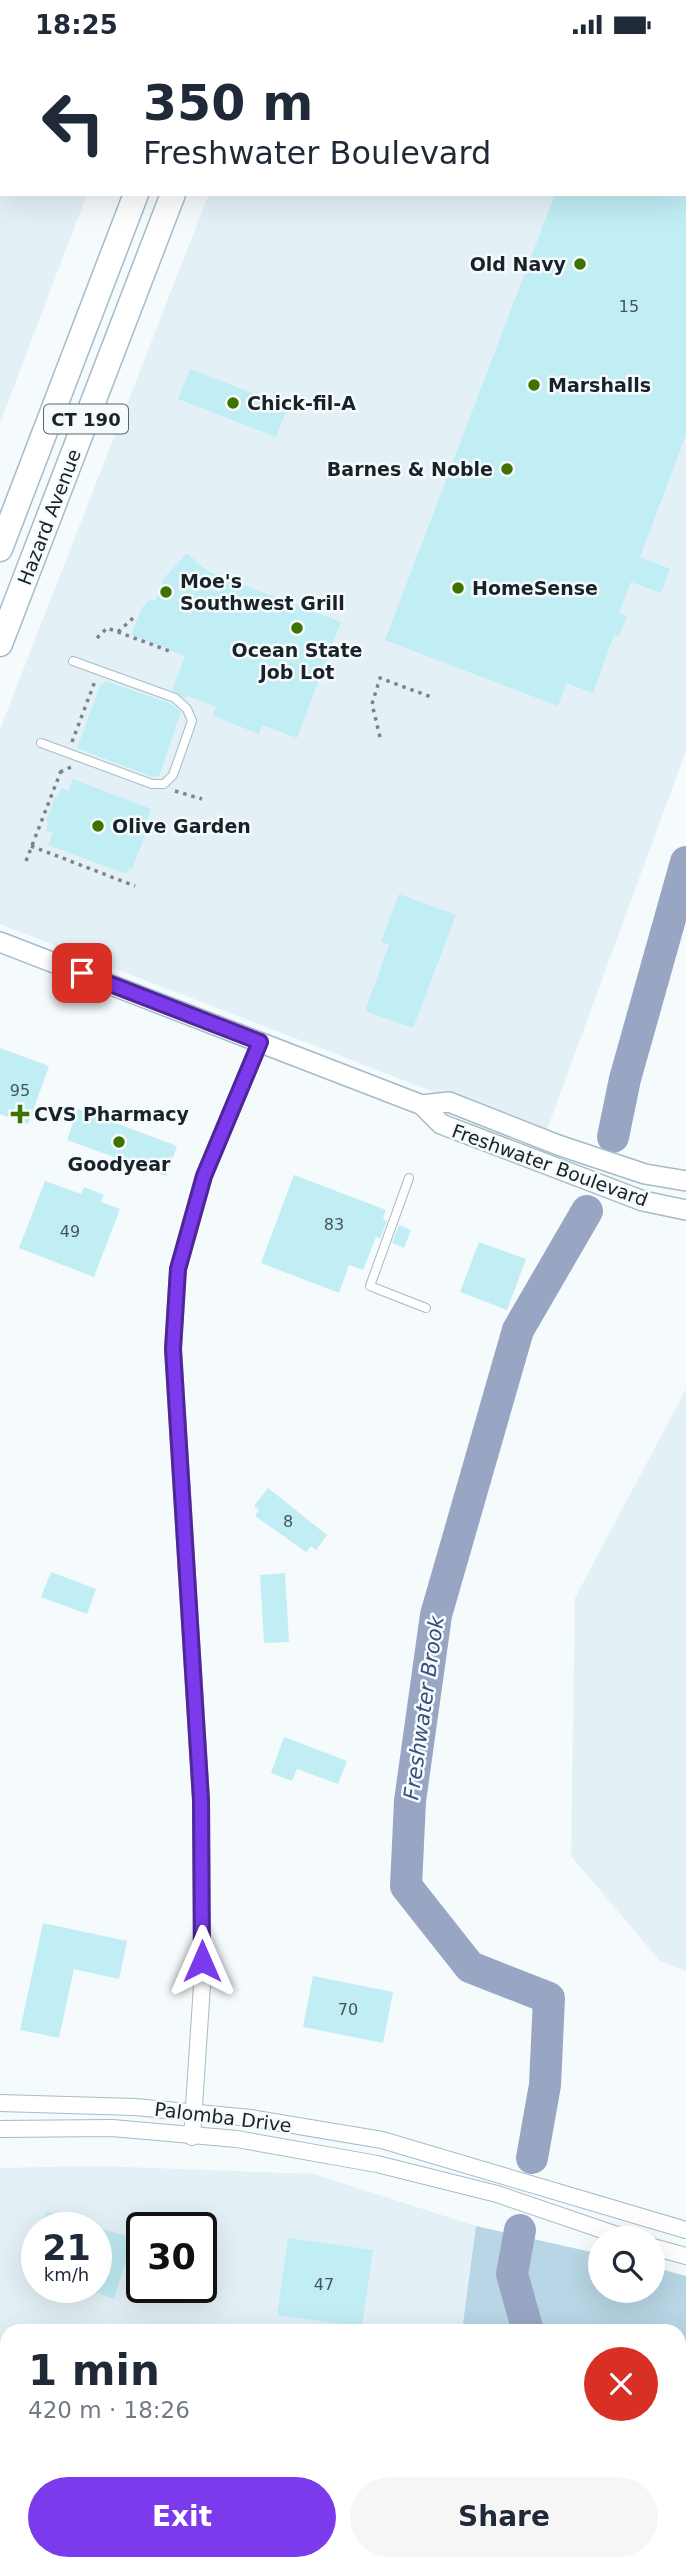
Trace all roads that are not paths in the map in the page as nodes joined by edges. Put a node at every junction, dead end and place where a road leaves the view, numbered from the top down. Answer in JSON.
{"nodes":[{"id":1,"x":135,"y":196,"type":"edge"},
{"id":2,"x":172,"y":196,"type":"edge"},
{"id":3,"x":55,"y":405,"type":"junction"},
{"id":4,"x":87,"y":417,"type":"junction"},
{"id":5,"x":45,"y":431,"type":"junction"},
{"id":6,"x":78,"y":442,"type":"junction"},
{"id":7,"x":0,"y":548,"type":"edge"},
{"id":8,"x":0,"y":645,"type":"edge"},
{"id":9,"x":73,"y":661,"type":"dead end"},
{"id":10,"x":41,"y":743,"type":"dead end"},
{"id":11,"x":0,"y":942,"type":"edge"},
{"id":12,"x":260,"y":1042,"type":"junction"},
{"id":13,"x":422,"y":1105,"type":"junction"},
{"id":14,"x":409,"y":1178,"type":"dead end"},
{"id":15,"x":686,"y":1181,"type":"edge"},
{"id":16,"x":686,"y":1210,"type":"edge"},
{"id":17,"x":426,"y":1308,"type":"dead end"},
{"id":18,"x":0,"y":2103,"type":"edge"},
{"id":19,"x":193,"y":2113,"type":"junction"},
{"id":20,"x":0,"y":2129,"type":"edge"},
{"id":21,"x":192,"y":2137,"type":"junction"},
{"id":22,"x":442,"y":2157,"type":"junction"},
{"id":23,"x":435,"y":2178,"type":"junction"},
{"id":24,"x":591,"y":2226,"type":"edge"},
{"id":25,"x":686,"y":2230,"type":"edge"},
{"id":26,"x":665,"y":2250,"type":"edge"},
{"id":27,"x":686,"y":2256,"type":"edge"}],
"edges":[{"from":1,"to":3,"type":"main road","name":"Hazard Avenue","number":"CT 190"},
{"from":2,"to":4,"type":"main road","name":"Hazard Avenue","number":"CT 190"},
{"from":3,"to":4,"type":"main road"},
{"from":3,"to":5,"type":"main road","name":"Hazard Avenue","number":"CT 190"},
{"from":4,"to":6,"type":"main road","name":"Hazard Avenue","number":"CT 190"},
{"from":5,"to":6,"type":"main road"},
{"from":5,"to":7,"type":"main road","name":"Hazard Avenue","number":"CT 190"},
{"from":6,"to":8,"type":"main road","name":"Hazard Avenue","number":"CT 190"},
{"from":9,"to":10,"type":"lane"},
{"from":11,"to":12,"type":"street","name":"Freshwater Boulevard"},
{"from":12,"to":13,"type":"street","name":"Freshwater Boulevard"},
{"from":12,"to":19,"type":"street"},
{"from":13,"to":15,"type":"street","name":"Freshwater Boulevard"},
{"from":13,"to":16,"type":"street","name":"Freshwater Boulevard"},
{"from":14,"to":17,"type":"lane"},
{"from":18,"to":19,"type":"street","name":"Palomba Drive"},
{"from":19,"to":21,"type":"street"},
{"from":19,"to":22,"type":"street","name":"Palomba Drive"},
{"from":20,"to":21,"type":"street","name":"Palomba Drive"},
{"from":21,"to":23,"type":"street","name":"Palomba Drive"},
{"from":22,"to":23,"type":"street"},
{"from":22,"to":25,"type":"street","name":"Palomba Drive"},
{"from":23,"to":24,"type":"street","name":"Palomba Drive"},
{"from":26,"to":27,"type":"street"}]}
